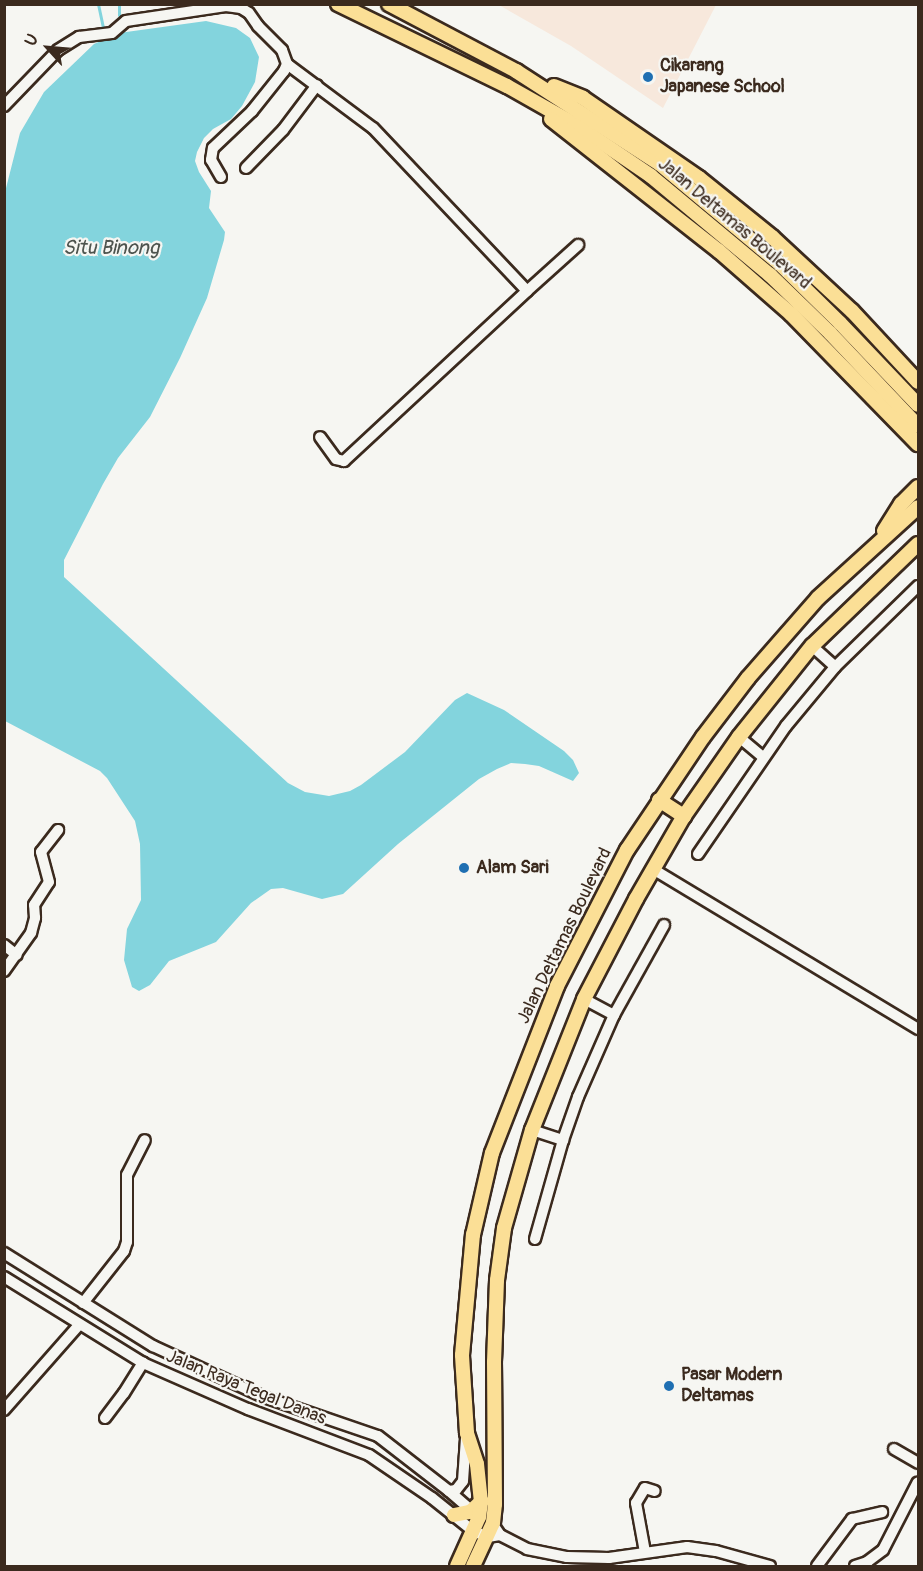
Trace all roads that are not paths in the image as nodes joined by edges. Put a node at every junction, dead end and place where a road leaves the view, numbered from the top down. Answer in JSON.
{"nodes":[{"id":1,"x":338,"y":4,"type":"edge"},
{"id":2,"x":389,"y":4,"type":"edge"},
{"id":3,"x":287,"y":64,"type":"junction"},
{"id":4,"x":516,"y":71,"type":"junction"},
{"id":5,"x":317,"y":85,"type":"junction"},
{"id":6,"x":507,"y":86,"type":"junction"},
{"id":7,"x":4,"y":106,"type":"edge"},
{"id":8,"x":246,"y":168,"type":"dead end"},
{"id":9,"x":221,"y":177,"type":"dead end"},
{"id":10,"x":578,"y":245,"type":"dead end"},
{"id":11,"x":527,"y":291,"type":"junction"},
{"id":12,"x":918,"y":382,"type":"edge"},
{"id":13,"x":918,"y":405,"type":"edge"},
{"id":14,"x":913,"y":430,"type":"edge"},
{"id":15,"x":320,"y":437,"type":"dead end"},
{"id":16,"x":918,"y":444,"type":"edge"},
{"id":17,"x":918,"y":451,"type":"edge"},
{"id":18,"x":918,"y":487,"type":"edge"},
{"id":19,"x":918,"y":507,"type":"edge"},
{"id":20,"x":918,"y":544,"type":"edge"},
{"id":21,"x":875,"y":546,"type":"junction"},
{"id":22,"x":918,"y":586,"type":"edge"},
{"id":23,"x":812,"y":645,"type":"junction"},
{"id":24,"x":835,"y":668,"type":"junction"},
{"id":25,"x":738,"y":737,"type":"junction"},
{"id":26,"x":762,"y":756,"type":"junction"},
{"id":27,"x":659,"y":800,"type":"junction"},
{"id":28,"x":684,"y":816,"type":"junction"},
{"id":29,"x":58,"y":830,"type":"dead end"},
{"id":30,"x":698,"y":854,"type":"dead end"},
{"id":31,"x":653,"y":869,"type":"junction"},
{"id":32,"x":664,"y":926,"type":"dead end"},
{"id":33,"x":4,"y":945,"type":"edge"},
{"id":34,"x":17,"y":955,"type":"junction"},
{"id":35,"x":4,"y":971,"type":"edge"},
{"id":36,"x":584,"y":999,"type":"junction"},
{"id":37,"x":614,"y":1015,"type":"junction"},
{"id":38,"x":918,"y":1029,"type":"edge"},
{"id":39,"x":532,"y":1130,"type":"junction"},
{"id":40,"x":145,"y":1140,"type":"dead end"},
{"id":41,"x":563,"y":1140,"type":"junction"},
{"id":42,"x":535,"y":1239,"type":"dead end"},
{"id":43,"x":4,"y":1253,"type":"edge"},
{"id":44,"x":4,"y":1277,"type":"edge"},
{"id":45,"x":83,"y":1303,"type":"junction"},
{"id":46,"x":79,"y":1325,"type":"junction"},
{"id":47,"x":124,"y":1330,"type":"junction"},
{"id":48,"x":114,"y":1346,"type":"junction"},
{"id":49,"x":143,"y":1363,"type":"junction"},
{"id":50,"x":4,"y":1410,"type":"edge"},
{"id":51,"x":105,"y":1418,"type":"dead end"},
{"id":52,"x":466,"y":1434,"type":"junction"},
{"id":53,"x":493,"y":1439,"type":"junction"},
{"id":54,"x":894,"y":1449,"type":"dead end"},
{"id":55,"x":918,"y":1463,"type":"edge"},
{"id":56,"x":918,"y":1482,"type":"edge"},
{"id":57,"x":494,"y":1485,"type":"junction"},
{"id":58,"x":449,"y":1491,"type":"junction"},
{"id":59,"x":655,"y":1491,"type":"dead end"},
{"id":60,"x":478,"y":1510,"type":"junction"},
{"id":61,"x":882,"y":1512,"type":"dead end"},
{"id":62,"x":454,"y":1515,"type":"junction"},
{"id":63,"x":473,"y":1531,"type":"junction"},
{"id":64,"x":493,"y":1531,"type":"junction"},
{"id":65,"x":645,"y":1552,"type":"junction"},
{"id":66,"x":566,"y":1562,"type":"edge"},
{"id":67,"x":457,"y":1566,"type":"edge"},
{"id":68,"x":473,"y":1566,"type":"edge"},
{"id":69,"x":770,"y":1566,"type":"edge"},
{"id":70,"x":817,"y":1566,"type":"edge"},
{"id":71,"x":855,"y":1566,"type":"edge"}],
"edges":[{"from":1,"to":6,"type":"main road","name":"Jalan Deltamas Boulevard"},
{"from":2,"to":4,"type":"main road","name":"Jalan Deltamas Boulevard"},
{"from":3,"to":5,"type":"street"},
{"from":3,"to":7,"type":"street"},
{"from":3,"to":9,"type":"street"},
{"from":4,"to":12,"type":"main road"},
{"from":4,"to":13,"type":"main road","name":"Jalan Deltamas Boulevard"},
{"from":5,"to":8,"type":"street"},
{"from":5,"to":11,"type":"street"},
{"from":6,"to":14,"type":"main road"},
{"from":6,"to":14,"type":"main road","name":"Jalan Deltamas Boulevard"},
{"from":10,"to":11,"type":"street"},
{"from":11,"to":15,"type":"street"},
{"from":14,"to":16,"type":"main road"},
{"from":14,"to":17,"type":"main road"},
{"from":18,"to":21,"type":"main road"},
{"from":19,"to":21,"type":"main road","name":"Jalan Deltamas Boulevard"},
{"from":20,"to":23,"type":"main road"},
{"from":21,"to":27,"type":"main road","name":"Jalan Deltamas Boulevard"},
{"from":22,"to":24,"type":"street"},
{"from":23,"to":24,"type":"street"},
{"from":23,"to":25,"type":"main road"},
{"from":24,"to":26,"type":"street"},
{"from":25,"to":26,"type":"street"},
{"from":25,"to":28,"type":"main road"},
{"from":26,"to":30,"type":"street"},
{"from":27,"to":28,"type":"main road"},
{"from":27,"to":52,"type":"main road","name":"Jalan Deltamas Boulevard"},
{"from":28,"to":31,"type":"main road"},
{"from":29,"to":34,"type":"street"},
{"from":31,"to":36,"type":"main road"},
{"from":31,"to":38,"type":"street"},
{"from":32,"to":37,"type":"street"},
{"from":33,"to":34,"type":"street"},
{"from":34,"to":35,"type":"street"},
{"from":36,"to":37,"type":"street"},
{"from":36,"to":39,"type":"main road"},
{"from":37,"to":41,"type":"street"},
{"from":39,"to":41,"type":"street"},
{"from":39,"to":53,"type":"main road"},
{"from":40,"to":45,"type":"street"},
{"from":41,"to":42,"type":"street"},
{"from":43,"to":45,"type":"street","name":"Jalan Raya Tegal Danas"},
{"from":44,"to":46,"type":"street","name":"Jalan Raya Tegal Danas"},
{"from":45,"to":47,"type":"street","name":"Jalan Raya Tegal Danas"},
{"from":46,"to":48,"type":"street","name":"Jalan Raya Tegal Danas"},
{"from":46,"to":50,"type":"street"},
{"from":47,"to":48,"type":"street"},
{"from":47,"to":58,"type":"street","name":"Jalan Raya Tegal Danas"},
{"from":48,"to":49,"type":"street","name":"Jalan Raya Tegal Danas"},
{"from":49,"to":51,"type":"street"},
{"from":49,"to":62,"type":"street","name":"Jalan Raya Tegal Danas"},
{"from":52,"to":53,"type":"main road"},
{"from":52,"to":58,"type":"street"},
{"from":52,"to":60,"type":"main road","name":"Jalan Deltamas Boulevard"},
{"from":53,"to":57,"type":"main road"},
{"from":54,"to":55,"type":"street"},
{"from":56,"to":71,"type":"street"},
{"from":57,"to":60,"type":"main road"},
{"from":57,"to":64,"type":"main road"},
{"from":58,"to":60,"type":"street","name":"Jalan Raya Tegal Danas"},
{"from":59,"to":65,"type":"street"},
{"from":60,"to":62,"type":"main road"},
{"from":60,"to":63,"type":"main road"},
{"from":60,"to":64,"type":"street","name":"Jalan Raya Tegal Danas"},
{"from":61,"to":70,"type":"street"},
{"from":62,"to":63,"type":"street","name":"Jalan Raya Tegal Danas"},
{"from":63,"to":64,"type":"street","name":"Jalan Raya Tegal Danas"},
{"from":63,"to":67,"type":"main road"},
{"from":64,"to":66,"type":"street"},
{"from":64,"to":68,"type":"main road"},
{"from":65,"to":66,"type":"street"},
{"from":65,"to":69,"type":"street"}]}
